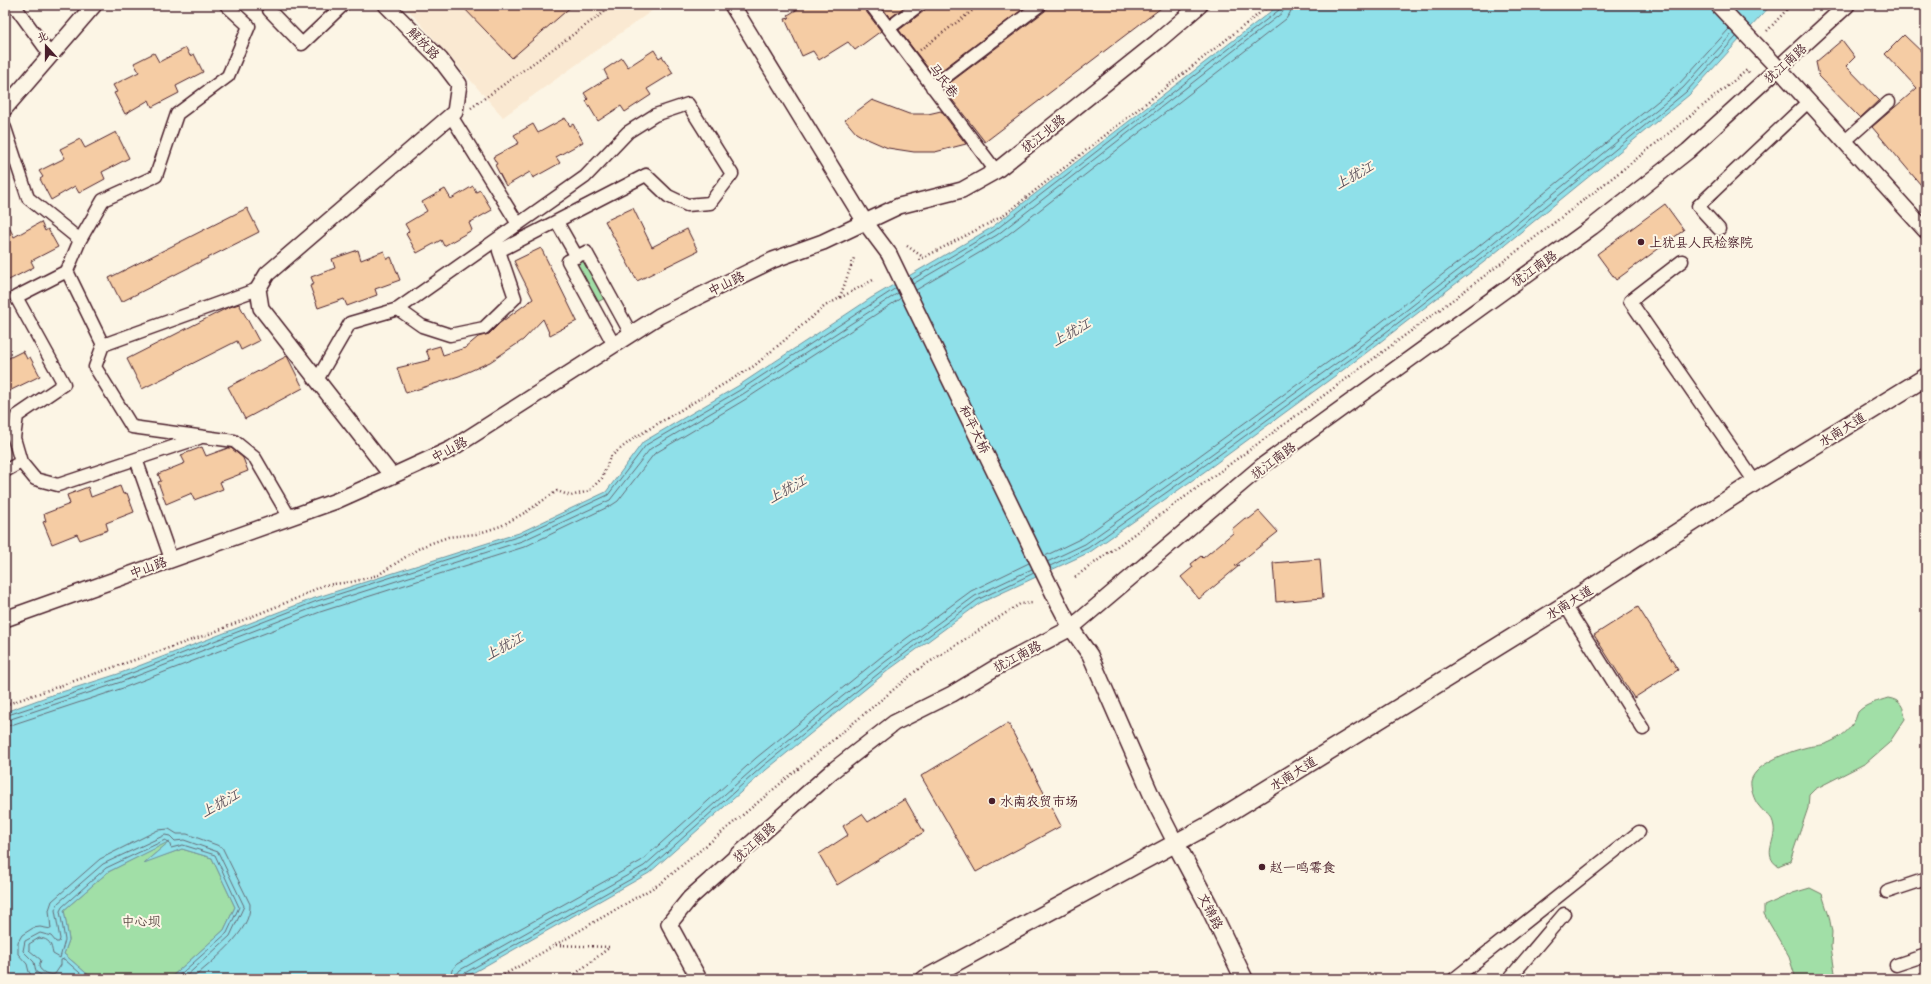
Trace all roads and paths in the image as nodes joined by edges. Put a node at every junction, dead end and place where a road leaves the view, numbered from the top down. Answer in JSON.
{"nodes":[{"id":1,"x":14,"y":5,"type":"edge"},
{"id":2,"x":94,"y":5,"type":"edge"},
{"id":3,"x":226,"y":5,"type":"edge"},
{"id":4,"x":343,"y":5,"type":"edge"},
{"id":5,"x":386,"y":5,"type":"edge"},
{"id":6,"x":614,"y":5,"type":"edge"},
{"id":7,"x":732,"y":5,"type":"edge"},
{"id":8,"x":871,"y":5,"type":"edge"},
{"id":9,"x":919,"y":5,"type":"edge"},
{"id":10,"x":980,"y":5,"type":"edge"},
{"id":11,"x":1040,"y":5,"type":"edge"},
{"id":12,"x":1270,"y":5,"type":"edge"},
{"id":13,"x":1718,"y":5,"type":"edge"},
{"id":14,"x":1791,"y":5,"type":"edge"},
{"id":15,"x":1847,"y":5,"type":"edge"},
{"id":16,"x":1191,"y":8,"type":"edge"},
{"id":17,"x":269,"y":10,"type":"dead end"},
{"id":18,"x":888,"y":28,"type":"junction"},
{"id":19,"x":1767,"y":31,"type":"dead end"},
{"id":20,"x":51,"y":56,"type":"junction"},
{"id":21,"x":910,"y":58,"type":"junction"},
{"id":22,"x":1778,"y":68,"type":"junction"},
{"id":23,"x":1747,"y":70,"type":"dead end"},
{"id":24,"x":932,"y":87,"type":"junction"},
{"id":25,"x":1809,"y":101,"type":"junction"},
{"id":26,"x":1888,"y":102,"type":"dead end"},
{"id":27,"x":5,"y":108,"type":"edge"},
{"id":28,"x":471,"y":108,"type":"dead end"},
{"id":29,"x":451,"y":116,"type":"junction"},
{"id":30,"x":5,"y":128,"type":"edge"},
{"id":31,"x":1845,"y":141,"type":"junction"},
{"id":32,"x":996,"y":171,"type":"junction"},
{"id":33,"x":557,"y":222,"type":"junction"},
{"id":34,"x":865,"y":222,"type":"junction"},
{"id":35,"x":518,"y":224,"type":"junction"},
{"id":36,"x":1719,"y":230,"type":"dead end"},
{"id":37,"x":1926,"y":231,"type":"edge"},
{"id":38,"x":80,"y":240,"type":"junction"},
{"id":39,"x":907,"y":246,"type":"dead end"},
{"id":40,"x":577,"y":257,"type":"junction"},
{"id":41,"x":854,"y":258,"type":"dead end"},
{"id":42,"x":923,"y":258,"type":"junction"},
{"id":43,"x":919,"y":260,"type":"dead end"},
{"id":44,"x":1682,"y":261,"type":"dead end"},
{"id":45,"x":67,"y":271,"type":"junction"},
{"id":46,"x":873,"y":280,"type":"dead end"},
{"id":47,"x":258,"y":289,"type":"junction"},
{"id":48,"x":840,"y":298,"type":"junction"},
{"id":49,"x":398,"y":309,"type":"junction"},
{"id":50,"x":631,"y":334,"type":"junction"},
{"id":51,"x":103,"y":345,"type":"junction"},
{"id":52,"x":614,"y":345,"type":"junction"},
{"id":53,"x":1926,"y":377,"type":"edge"},
{"id":54,"x":317,"y":380,"type":"junction"},
{"id":55,"x":203,"y":437,"type":"junction"},
{"id":56,"x":136,"y":459,"type":"junction"},
{"id":57,"x":21,"y":462,"type":"junction"},
{"id":58,"x":5,"y":471,"type":"edge"},
{"id":59,"x":392,"y":476,"type":"junction"},
{"id":60,"x":1755,"y":482,"type":"junction"},
{"id":61,"x":290,"y":518,"type":"junction"},
{"id":62,"x":171,"y":559,"type":"junction"},
{"id":63,"x":1075,"y":578,"type":"dead end"},
{"id":64,"x":1033,"y":603,"type":"dead end"},
{"id":65,"x":1565,"y":605,"type":"junction"},
{"id":66,"x":5,"y":619,"type":"edge"},
{"id":67,"x":1071,"y":628,"type":"junction"},
{"id":68,"x":5,"y":705,"type":"edge"},
{"id":69,"x":1643,"y":729,"type":"dead end"},
{"id":70,"x":1639,"y":832,"type":"dead end"},
{"id":71,"x":1176,"y":844,"type":"junction"},
{"id":72,"x":1926,"y":879,"type":"edge"},
{"id":73,"x":1887,"y":892,"type":"dead end"},
{"id":74,"x":1564,"y":914,"type":"dead end"},
{"id":75,"x":556,"y":945,"type":"junction"},
{"id":76,"x":1926,"y":955,"type":"edge"},
{"id":77,"x":1896,"y":966,"type":"dead end"},
{"id":78,"x":497,"y":979,"type":"edge"},
{"id":79,"x":569,"y":979,"type":"edge"},
{"id":80,"x":699,"y":979,"type":"edge"},
{"id":81,"x":925,"y":979,"type":"edge"},
{"id":82,"x":1244,"y":979,"type":"edge"},
{"id":83,"x":1454,"y":979,"type":"edge"},
{"id":84,"x":1509,"y":979,"type":"edge"}],
"edges":[{"from":1,"to":20,"type":"street"},
{"from":2,"to":20,"type":"street"},
{"from":3,"to":38,"type":"street"},
{"from":4,"to":17,"type":"street"},
{"from":5,"to":29,"type":"street","name":"解放路"},
{"from":6,"to":28,"type":"path"},
{"from":7,"to":34,"type":"street","name":"和平大桥"},
{"from":8,"to":18,"type":"street","name":"马氏巷"},
{"from":9,"to":18,"type":"street"},
{"from":10,"to":21,"type":"path"},
{"from":11,"to":24,"type":"street"},
{"from":12,"to":42,"type":"path"},
{"from":13,"to":22,"type":"street","bridge":true},
{"from":14,"to":19,"type":"path"},
{"from":15,"to":22,"type":"street","name":"犹江南路"},
{"from":16,"to":32,"type":"street","name":"犹江北路"},
{"from":18,"to":21,"type":"street","name":"马氏巷"},
{"from":20,"to":27,"type":"street"},
{"from":21,"to":24,"type":"street","name":"马氏巷"},
{"from":22,"to":25,"type":"street"},
{"from":22,"to":67,"type":"street","name":"犹江南路"},
{"from":23,"to":63,"type":"path"},
{"from":24,"to":32,"type":"street","name":"马氏巷"},
{"from":25,"to":31,"type":"street"},
{"from":25,"to":36,"type":"street"},
{"from":26,"to":31,"type":"street"},
{"from":29,"to":35,"type":"street"},
{"from":29,"to":47,"type":"street"},
{"from":30,"to":38,"type":"street"},
{"from":31,"to":37,"type":"street"},
{"from":32,"to":34,"type":"street","name":"犹江北路"},
{"from":33,"to":35,"type":"street"},
{"from":33,"to":40,"type":"street"},
{"from":33,"to":49,"type":"street"},
{"from":34,"to":50,"type":"street","name":"中山路"},
{"from":34,"to":67,"type":"street","name":"和平大桥","bridge":true},
{"from":35,"to":49,"type":"street"},
{"from":38,"to":45,"type":"street"},
{"from":39,"to":42,"type":"path"},
{"from":40,"to":50,"type":"street"},
{"from":40,"to":52,"type":"street"},
{"from":41,"to":48,"type":"path"},
{"from":42,"to":43,"type":"path"},
{"from":44,"to":60,"type":"street"},
{"from":45,"to":51,"type":"street"},
{"from":45,"to":57,"type":"street"},
{"from":46,"to":48,"type":"path"},
{"from":47,"to":51,"type":"street"},
{"from":47,"to":54,"type":"street"},
{"from":48,"to":68,"type":"path"},
{"from":49,"to":54,"type":"street"},
{"from":50,"to":52,"type":"street","name":"中山路"},
{"from":51,"to":55,"type":"street"},
{"from":52,"to":59,"type":"street","name":"中山路"},
{"from":53,"to":60,"type":"main road","name":"水南大道"},
{"from":54,"to":59,"type":"street"},
{"from":55,"to":56,"type":"street"},
{"from":55,"to":61,"type":"street"},
{"from":56,"to":57,"type":"street"},
{"from":56,"to":62,"type":"street"},
{"from":57,"to":58,"type":"street"},
{"from":59,"to":61,"type":"street","name":"中山路"},
{"from":60,"to":65,"type":"main road","name":"水南大道"},
{"from":61,"to":62,"type":"street","name":"中山路"},
{"from":62,"to":66,"type":"street","name":"中山路"},
{"from":64,"to":75,"type":"path"},
{"from":65,"to":69,"type":"street"},
{"from":65,"to":71,"type":"main road","name":"水南大道"},
{"from":67,"to":71,"type":"street","name":"和平大桥"},
{"from":67,"to":80,"type":"street","name":"犹江南路"},
{"from":70,"to":83,"type":"street"},
{"from":71,"to":81,"type":"main road","name":"水南大道"},
{"from":71,"to":82,"type":"main road","name":"文锦路"},
{"from":72,"to":73,"type":"street"},
{"from":74,"to":84,"type":"street"},
{"from":75,"to":78,"type":"path"},
{"from":75,"to":79,"type":"path"},
{"from":76,"to":77,"type":"street"}]}
